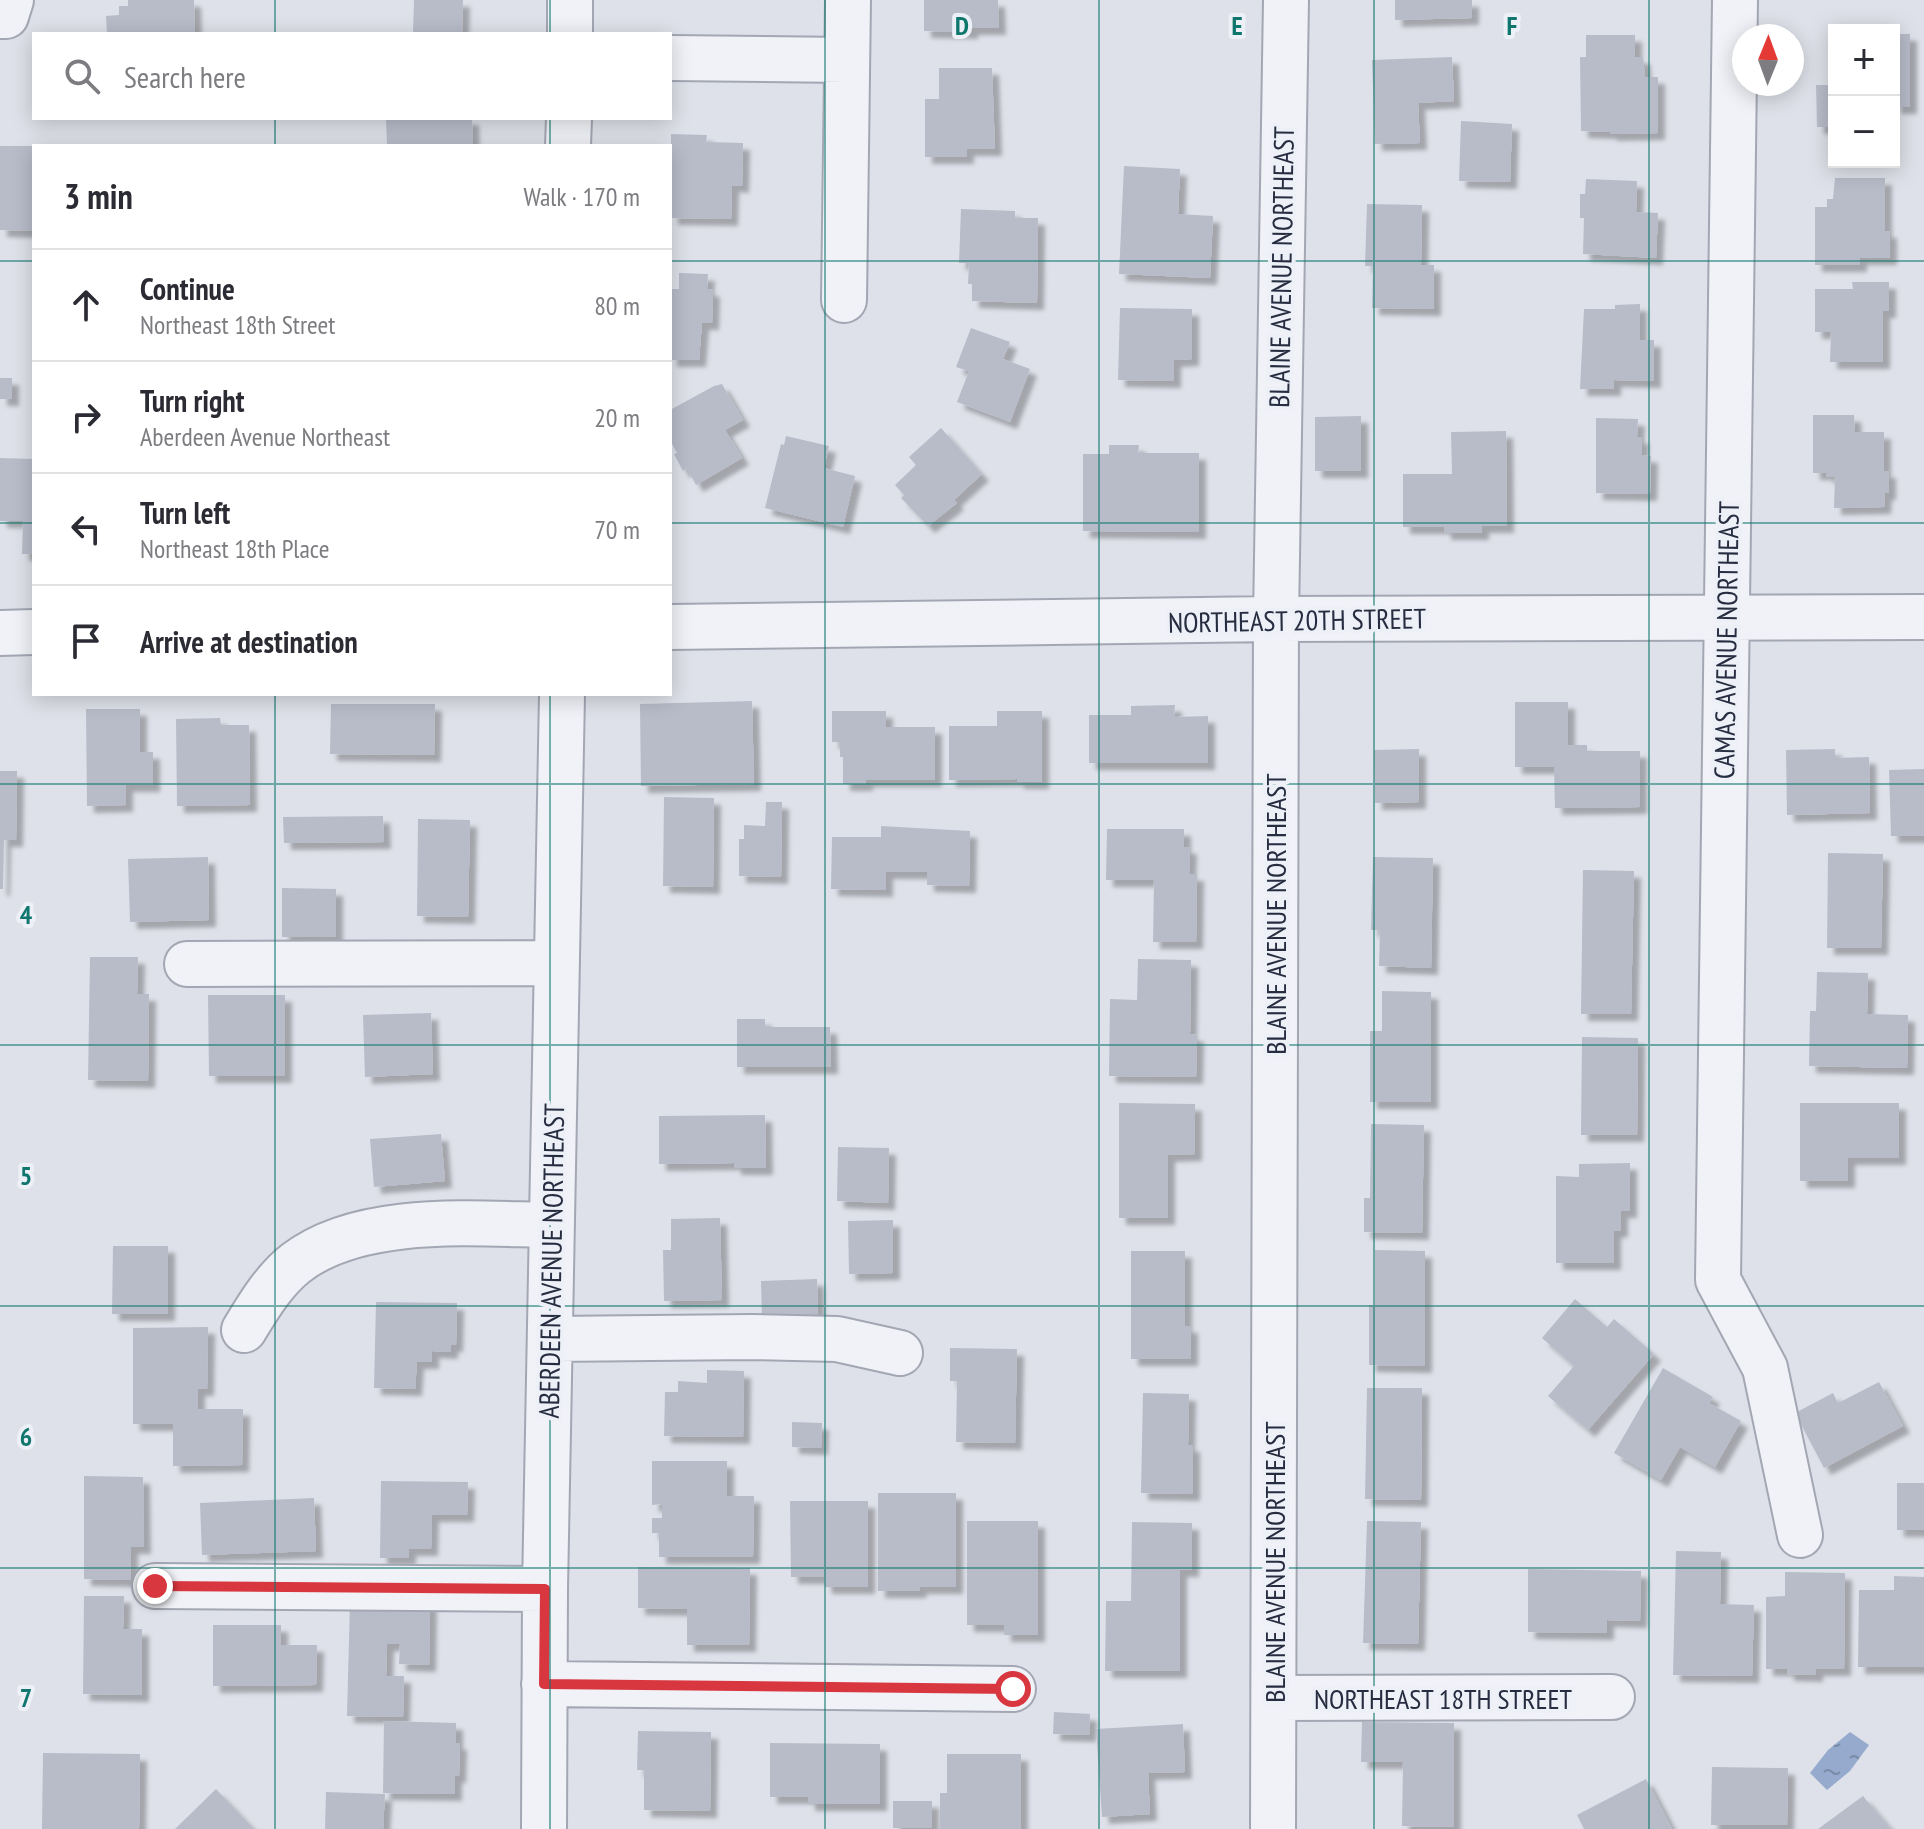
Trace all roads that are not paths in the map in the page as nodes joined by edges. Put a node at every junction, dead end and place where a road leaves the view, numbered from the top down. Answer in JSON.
{"nodes":[{"id":1,"x":570,"y":0,"type":"edge"},
{"id":2,"x":848,"y":0,"type":"edge"},
{"id":3,"x":1286,"y":0,"type":"edge"},
{"id":4,"x":1735,"y":0,"type":"edge"},
{"id":5,"x":570,"y":32,"type":"edge"},
{"id":6,"x":672,"y":58,"type":"edge"},
{"id":7,"x":846,"y":60,"type":"junction"},
{"id":8,"x":569,"y":120,"type":"edge"},
{"id":9,"x":568,"y":144,"type":"edge"},
{"id":10,"x":844,"y":300,"type":"dead end"},
{"id":11,"x":1726,"y":616,"type":"junction"},
{"id":12,"x":1924,"y":617,"type":"edge"},
{"id":13,"x":1276,"y":619,"type":"junction"},
{"id":14,"x":672,"y":627,"type":"edge"},
{"id":15,"x":32,"y":632,"type":"edge"},
{"id":16,"x":0,"y":633,"type":"edge"},
{"id":17,"x":562,"y":696,"type":"edge"},
{"id":18,"x":557,"y":963,"type":"junction"},
{"id":19,"x":187,"y":964,"type":"dead end"},
{"id":20,"x":552,"y":1225,"type":"junction"},
{"id":21,"x":244,"y":1330,"type":"dead end"},
{"id":22,"x":550,"y":1339,"type":"junction"},
{"id":23,"x":900,"y":1353,"type":"dead end"},
{"id":24,"x":1800,"y":1535,"type":"dead end"},
{"id":25,"x":155,"y":1586,"type":"dead end"},
{"id":26,"x":545,"y":1589,"type":"junction"},
{"id":27,"x":544,"y":1684,"type":"junction"},
{"id":28,"x":1013,"y":1689,"type":"dead end"},
{"id":29,"x":1612,"y":1697,"type":"dead end"},
{"id":30,"x":1274,"y":1698,"type":"junction"},
{"id":31,"x":544,"y":1829,"type":"edge"},
{"id":32,"x":1273,"y":1829,"type":"edge"}],
"edges":[{"from":1,"to":5,"type":"street"},
{"from":2,"to":7,"type":"street"},
{"from":3,"to":13,"type":"street","name":"BLAINE AVENUE NORTHEAST"},
{"from":4,"to":11,"type":"street","name":"CAMAS AVENUE NORTHEAST"},
{"from":6,"to":7,"type":"street"},
{"from":7,"to":10,"type":"street"},
{"from":8,"to":9,"type":"street"},
{"from":11,"to":12,"type":"street","name":"NORTHEAST 20TH STREET"},
{"from":11,"to":13,"type":"street","name":"NORTHEAST 20TH STREET"},
{"from":11,"to":24,"type":"street","name":"CAMAS AVENUE NORTHEAST"},
{"from":13,"to":14,"type":"street","name":"NORTHEAST 20TH STREET"},
{"from":13,"to":30,"type":"street","name":"BLAINE AVENUE NORTHEAST"},
{"from":15,"to":16,"type":"street"},
{"from":17,"to":18,"type":"street","name":"ABERDEEN AVENUE NORTHEAST"},
{"from":18,"to":19,"type":"street"},
{"from":18,"to":20,"type":"street","name":"ABERDEEN AVENUE NORTHEAST"},
{"from":20,"to":21,"type":"street"},
{"from":20,"to":22,"type":"street","name":"ABERDEEN AVENUE NORTHEAST"},
{"from":22,"to":23,"type":"street"},
{"from":22,"to":26,"type":"street","name":"ABERDEEN AVENUE NORTHEAST"},
{"from":25,"to":26,"type":"street"},
{"from":26,"to":27,"type":"street","name":"ABERDEEN AVENUE NORTHEAST"},
{"from":27,"to":28,"type":"street"},
{"from":27,"to":31,"type":"street","name":"ABERDEEN AVENUE NORTHEAST"},
{"from":29,"to":30,"type":"street","name":"NORTHEAST 18TH STREET"},
{"from":30,"to":32,"type":"street","name":"BLAINE AVENUE NORTHEAST"}]}
